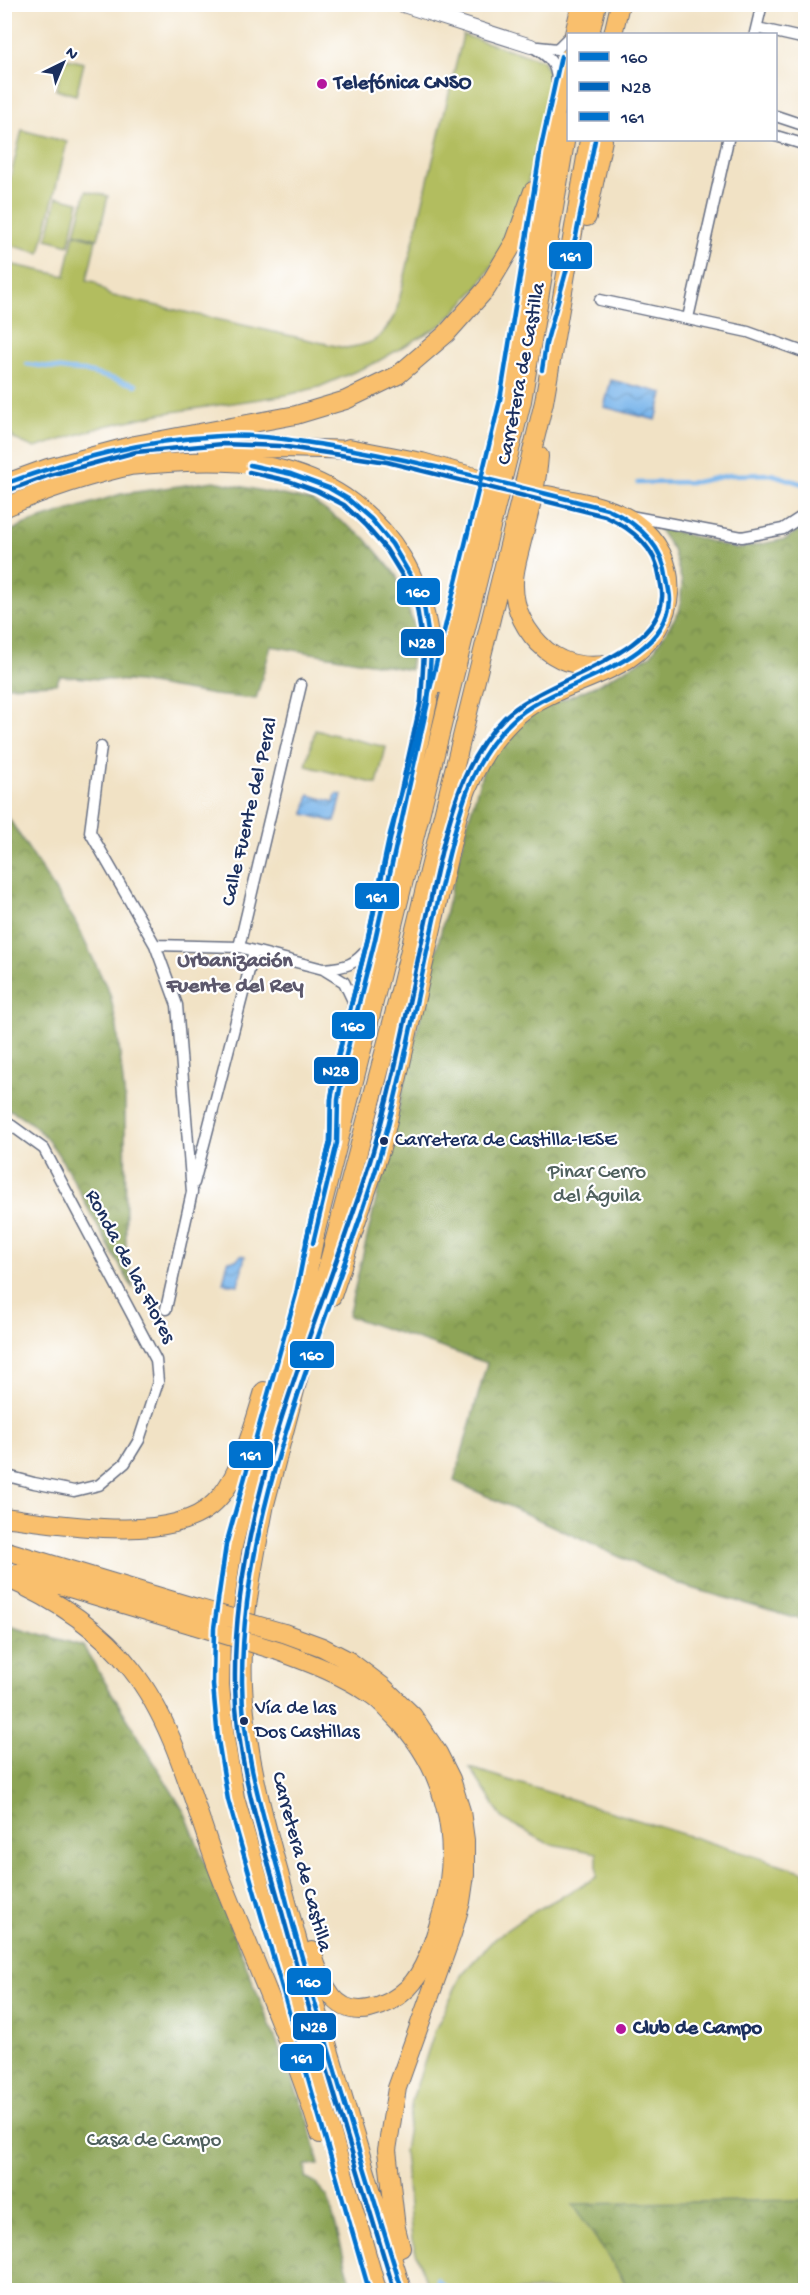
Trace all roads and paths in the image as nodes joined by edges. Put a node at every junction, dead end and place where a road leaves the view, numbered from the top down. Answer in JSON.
{"nodes":[{"id":1,"x":400,"y":4,"type":"edge"},
{"id":2,"x":581,"y":4,"type":"edge"},
{"id":3,"x":597,"y":4,"type":"edge"},
{"id":4,"x":620,"y":4,"type":"edge"},
{"id":5,"x":631,"y":4,"type":"edge"},
{"id":6,"x":762,"y":4,"type":"edge"},
{"id":7,"x":756,"y":31,"type":"edge"},
{"id":8,"x":576,"y":33,"type":"edge"},
{"id":9,"x":613,"y":33,"type":"edge"},
{"id":10,"x":625,"y":33,"type":"edge"},
{"id":11,"x":777,"y":34,"type":"edge"},
{"id":12,"x":806,"y":39,"type":"edge"},
{"id":13,"x":567,"y":41,"type":"edge"},
{"id":14,"x":531,"y":46,"type":"junction"},
{"id":15,"x":567,"y":62,"type":"edge"},
{"id":16,"x":558,"y":103,"type":"junction"},
{"id":17,"x":777,"y":116,"type":"edge"},
{"id":18,"x":806,"y":126,"type":"edge"},
{"id":19,"x":567,"y":130,"type":"edge"},
{"id":20,"x":777,"y":136,"type":"edge"},
{"id":21,"x":589,"y":141,"type":"edge"},
{"id":22,"x":603,"y":141,"type":"edge"},
{"id":23,"x":724,"y":141,"type":"edge"},
{"id":24,"x":806,"y":145,"type":"edge"},
{"id":25,"x":549,"y":148,"type":"junction"},
{"id":26,"x":600,"y":300,"type":"dead end"},
{"id":27,"x":688,"y":318,"type":"junction"},
{"id":28,"x":553,"y":346,"type":"junction"},
{"id":29,"x":806,"y":352,"type":"edge"},
{"id":30,"x":544,"y":402,"type":"junction"},
{"id":31,"x":135,"y":444,"type":"junction"},
{"id":32,"x":359,"y":450,"type":"junction"},
{"id":33,"x":128,"y":466,"type":"junction"},
{"id":34,"x":478,"y":478,"type":"dead end"},
{"id":35,"x":4,"y":484,"type":"edge"},
{"id":36,"x":548,"y":495,"type":"dead end"},
{"id":37,"x":4,"y":508,"type":"edge"},
{"id":38,"x":806,"y":514,"type":"edge"},
{"id":39,"x":622,"y":515,"type":"junction"},
{"id":40,"x":627,"y":660,"type":"junction"},
{"id":41,"x":301,"y":685,"type":"dead end"},
{"id":42,"x":101,"y":747,"type":"dead end"},
{"id":43,"x":398,"y":836,"type":"junction"},
{"id":44,"x":375,"y":940,"type":"junction"},
{"id":45,"x":155,"y":945,"type":"junction"},
{"id":46,"x":239,"y":947,"type":"junction"},
{"id":47,"x":254,"y":951,"type":"junction"},
{"id":48,"x":323,"y":969,"type":"junction"},
{"id":49,"x":345,"y":1059,"type":"junction"},
{"id":50,"x":4,"y":1120,"type":"edge"},
{"id":51,"x":338,"y":1143,"type":"junction"},
{"id":52,"x":192,"y":1192,"type":"junction"},
{"id":53,"x":316,"y":1230,"type":"junction"},
{"id":54,"x":166,"y":1309,"type":"dead end"},
{"id":55,"x":287,"y":1425,"type":"junction"},
{"id":56,"x":4,"y":1475,"type":"edge"},
{"id":57,"x":4,"y":1517,"type":"edge"},
{"id":58,"x":4,"y":1550,"type":"edge"},
{"id":59,"x":4,"y":1568,"type":"edge"},
{"id":60,"x":4,"y":1577,"type":"edge"},
{"id":61,"x":195,"y":1616,"type":"junction"},
{"id":62,"x":256,"y":1787,"type":"junction"},
{"id":63,"x":377,"y":2289,"type":"edge"},
{"id":64,"x":402,"y":2290,"type":"edge"},
{"id":65,"x":411,"y":2290,"type":"edge"}],
"edges":[{"from":1,"to":14,"type":"street"},
{"from":2,"to":8,"type":"highway"},
{"from":3,"to":8,"type":"highway"},
{"from":4,"to":9,"type":"highway"},
{"from":5,"to":10,"type":"highway"},
{"from":6,"to":7,"type":"street"},
{"from":11,"to":12,"type":"street"},
{"from":13,"to":14,"type":"street"},
{"from":14,"to":16,"type":"street"},
{"from":15,"to":16,"type":"highway"},
{"from":16,"to":25,"type":"highway"},
{"from":17,"to":18,"type":"street"},
{"from":19,"to":51,"type":"highway","name":"Carretera de Castilla"},
{"from":20,"to":24,"type":"street"},
{"from":21,"to":28,"type":"highway","name":"Carretera de Castilla"},
{"from":22,"to":28,"type":"highway"},
{"from":23,"to":27,"type":"street"},
{"from":25,"to":31,"type":"highway"},
{"from":25,"to":43,"type":"highway"},
{"from":26,"to":27,"type":"street"},
{"from":27,"to":29,"type":"street"},
{"from":28,"to":30,"type":"highway","name":"Carretera de Castilla"},
{"from":30,"to":40,"type":"highway"},
{"from":30,"to":55,"type":"highway","name":"Carretera de Castilla"},
{"from":31,"to":32,"type":"highway"},
{"from":31,"to":35,"type":"highway"},
{"from":32,"to":33,"type":"highway"},
{"from":32,"to":34,"type":"highway"},
{"from":33,"to":37,"type":"highway"},
{"from":33,"to":43,"type":"highway"},
{"from":36,"to":39,"type":"highway"},
{"from":38,"to":39,"type":"street"},
{"from":39,"to":40,"type":"highway"},
{"from":40,"to":55,"type":"highway"},
{"from":41,"to":46,"type":"street","name":"Calle Fuente del Peral"},
{"from":42,"to":45,"type":"street"},
{"from":43,"to":44,"type":"highway"},
{"from":44,"to":48,"type":"street"},
{"from":44,"to":49,"type":"highway"},
{"from":45,"to":46,"type":"street"},
{"from":45,"to":52,"type":"street"},
{"from":46,"to":47,"type":"street"},
{"from":47,"to":48,"type":"street"},
{"from":47,"to":52,"type":"street"},
{"from":48,"to":49,"type":"street"},
{"from":49,"to":51,"type":"highway"},
{"from":50,"to":56,"type":"street","name":"Ronda de las Flores"},
{"from":51,"to":53,"type":"highway","name":"Carretera de Castilla"},
{"from":52,"to":54,"type":"street"},
{"from":53,"to":57,"type":"highway"},
{"from":53,"to":63,"type":"highway","name":"Carretera de Castilla"},
{"from":55,"to":62,"type":"highway","name":"Carretera de Castilla"},
{"from":58,"to":61,"type":"highway"},
{"from":59,"to":61,"type":"highway"},
{"from":60,"to":63,"type":"highway"},
{"from":61,"to":62,"type":"highway","bridge":true},
{"from":61,"to":65,"type":"highway","bridge":true},
{"from":62,"to":64,"type":"highway","name":"Carretera de Castilla"}]}
